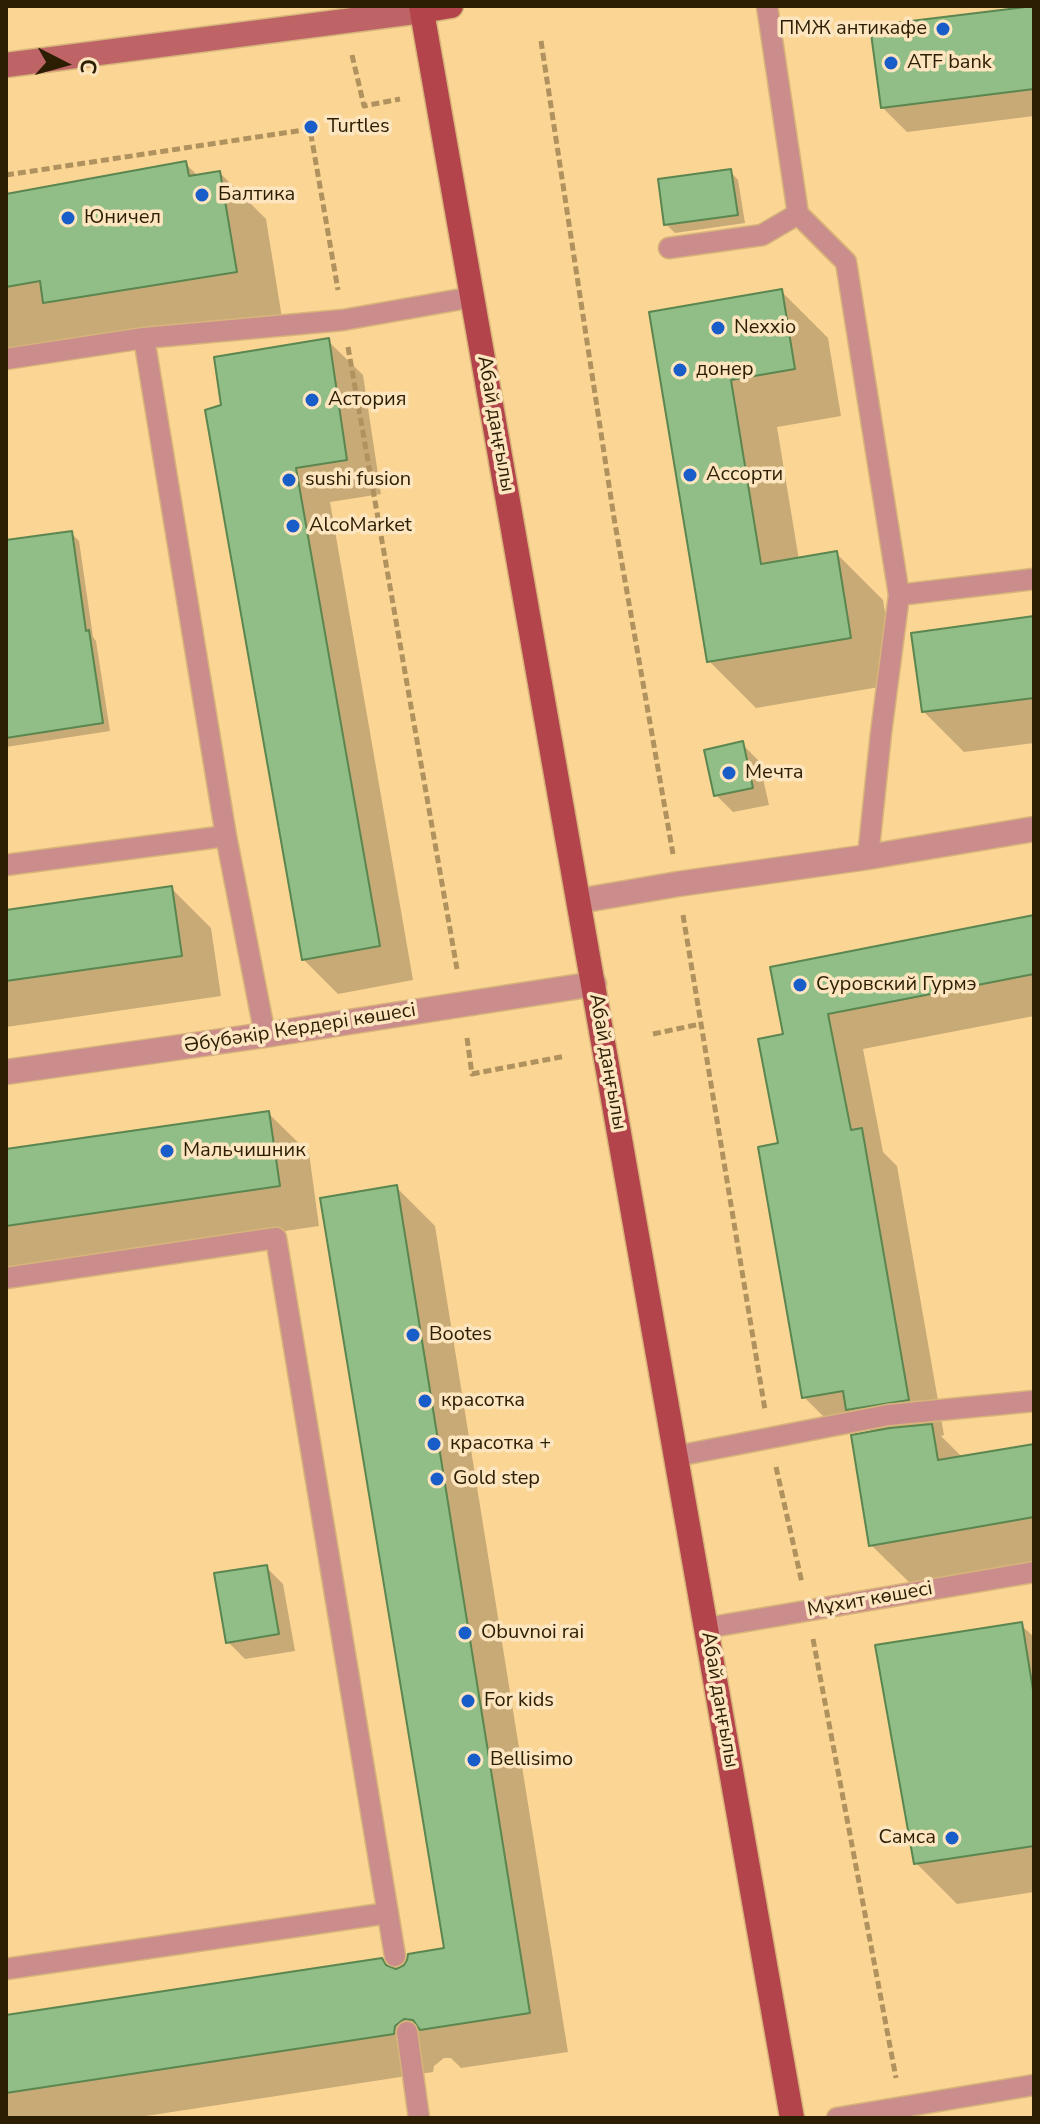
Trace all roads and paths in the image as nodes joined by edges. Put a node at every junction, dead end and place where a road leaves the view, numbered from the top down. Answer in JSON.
{"nodes":[{"id":1,"x":451,"y":6,"type":"edge"},
{"id":2,"x":767,"y":6,"type":"edge"},
{"id":3,"x":422,"y":8,"type":"edge"},
{"id":4,"x":541,"y":41,"type":"dead end"},
{"id":5,"x":352,"y":55,"type":"dead end"},
{"id":6,"x":6,"y":65,"type":"edge"},
{"id":7,"x":400,"y":99,"type":"dead end"},
{"id":8,"x":6,"y":175,"type":"edge"},
{"id":9,"x":798,"y":214,"type":"junction"},
{"id":10,"x":669,"y":248,"type":"dead end"},
{"id":11,"x":473,"y":297,"type":"junction"},
{"id":12,"x":343,"y":320,"type":"junction"},
{"id":13,"x":144,"y":338,"type":"junction"},
{"id":14,"x":6,"y":359,"type":"edge"},
{"id":15,"x":1034,"y":579,"type":"edge"},
{"id":16,"x":899,"y":595,"type":"junction"},
{"id":17,"x":1034,"y":829,"type":"edge"},
{"id":18,"x":226,"y":836,"type":"junction"},
{"id":19,"x":868,"y":857,"type":"junction"},
{"id":20,"x":6,"y":865,"type":"edge"},
{"id":21,"x":678,"y":884,"type":"junction"},
{"id":22,"x":579,"y":901,"type":"junction"},
{"id":23,"x":457,"y":969,"type":"dead end"},
{"id":24,"x":594,"y":984,"type":"junction"},
{"id":25,"x":700,"y":1024,"type":"junction"},
{"id":26,"x":653,"y":1034,"type":"dead end"},
{"id":27,"x":265,"y":1035,"type":"junction"},
{"id":28,"x":467,"y":1038,"type":"dead end"},
{"id":29,"x":566,"y":1056,"type":"dead end"},
{"id":30,"x":6,"y":1072,"type":"edge"},
{"id":31,"x":6,"y":1278,"type":"edge"},
{"id":32,"x":1034,"y":1401,"type":"edge"},
{"id":33,"x":770,"y":1439,"type":"junction"},
{"id":34,"x":677,"y":1456,"type":"junction"},
{"id":35,"x":1034,"y":1572,"type":"edge"},
{"id":36,"x":808,"y":1611,"type":"junction"},
{"id":37,"x":706,"y":1628,"type":"junction"},
{"id":38,"x":388,"y":1913,"type":"junction"},
{"id":39,"x":395,"y":1956,"type":"dead end"},
{"id":40,"x":6,"y":1969,"type":"edge"},
{"id":41,"x":407,"y":2032,"type":"dead end"},
{"id":42,"x":1034,"y":2085,"type":"edge"},
{"id":43,"x":902,"y":2108,"type":"junction"},
{"id":44,"x":419,"y":2118,"type":"edge"},
{"id":45,"x":792,"y":2118,"type":"edge"},
{"id":46,"x":837,"y":2118,"type":"edge"}],
"edges":[{"from":1,"to":3,"type":"main road"},
{"from":2,"to":9,"type":"lane"},
{"from":3,"to":6,"type":"street"},
{"from":3,"to":11,"type":"main road","name":"Абай даңғылы"},
{"from":4,"to":21,"type":"path"},
{"from":5,"to":7,"type":"path"},
{"from":8,"to":12,"type":"path"},
{"from":9,"to":10,"type":"lane"},
{"from":9,"to":16,"type":"lane"},
{"from":11,"to":12,"type":"lane"},
{"from":11,"to":22,"type":"main road","name":"Абай даңғылы"},
{"from":12,"to":13,"type":"lane"},
{"from":12,"to":23,"type":"path"},
{"from":13,"to":14,"type":"lane"},
{"from":13,"to":18,"type":"lane"},
{"from":15,"to":16,"type":"lane"},
{"from":16,"to":19,"type":"lane"},
{"from":17,"to":19,"type":"street"},
{"from":18,"to":20,"type":"lane"},
{"from":18,"to":27,"type":"lane"},
{"from":19,"to":21,"type":"street"},
{"from":21,"to":22,"type":"street"},
{"from":21,"to":25,"type":"path"},
{"from":22,"to":24,"type":"main road","name":"Абай даңғылы"},
{"from":24,"to":27,"type":"street","name":"Әбубәкір Кердері көшесі"},
{"from":24,"to":34,"type":"main road","name":"Абай даңғылы"},
{"from":25,"to":26,"type":"path"},
{"from":25,"to":33,"type":"path"},
{"from":27,"to":30,"type":"street","name":"Әбубәкір Кердері көшесі"},
{"from":28,"to":29,"type":"path"},
{"from":31,"to":38,"type":"lane"},
{"from":32,"to":33,"type":"lane"},
{"from":33,"to":34,"type":"lane"},
{"from":33,"to":36,"type":"path"},
{"from":34,"to":37,"type":"main road","name":"Абай даңғылы"},
{"from":35,"to":36,"type":"lane","name":"Мұхит көшесі"},
{"from":36,"to":37,"type":"lane","name":"Мұхит көшесі"},
{"from":36,"to":43,"type":"path"},
{"from":37,"to":45,"type":"main road","name":"Абай даңғылы"},
{"from":38,"to":39,"type":"lane"},
{"from":38,"to":40,"type":"lane"},
{"from":41,"to":44,"type":"lane"},
{"from":42,"to":43,"type":"lane"},
{"from":43,"to":46,"type":"lane"}]}
